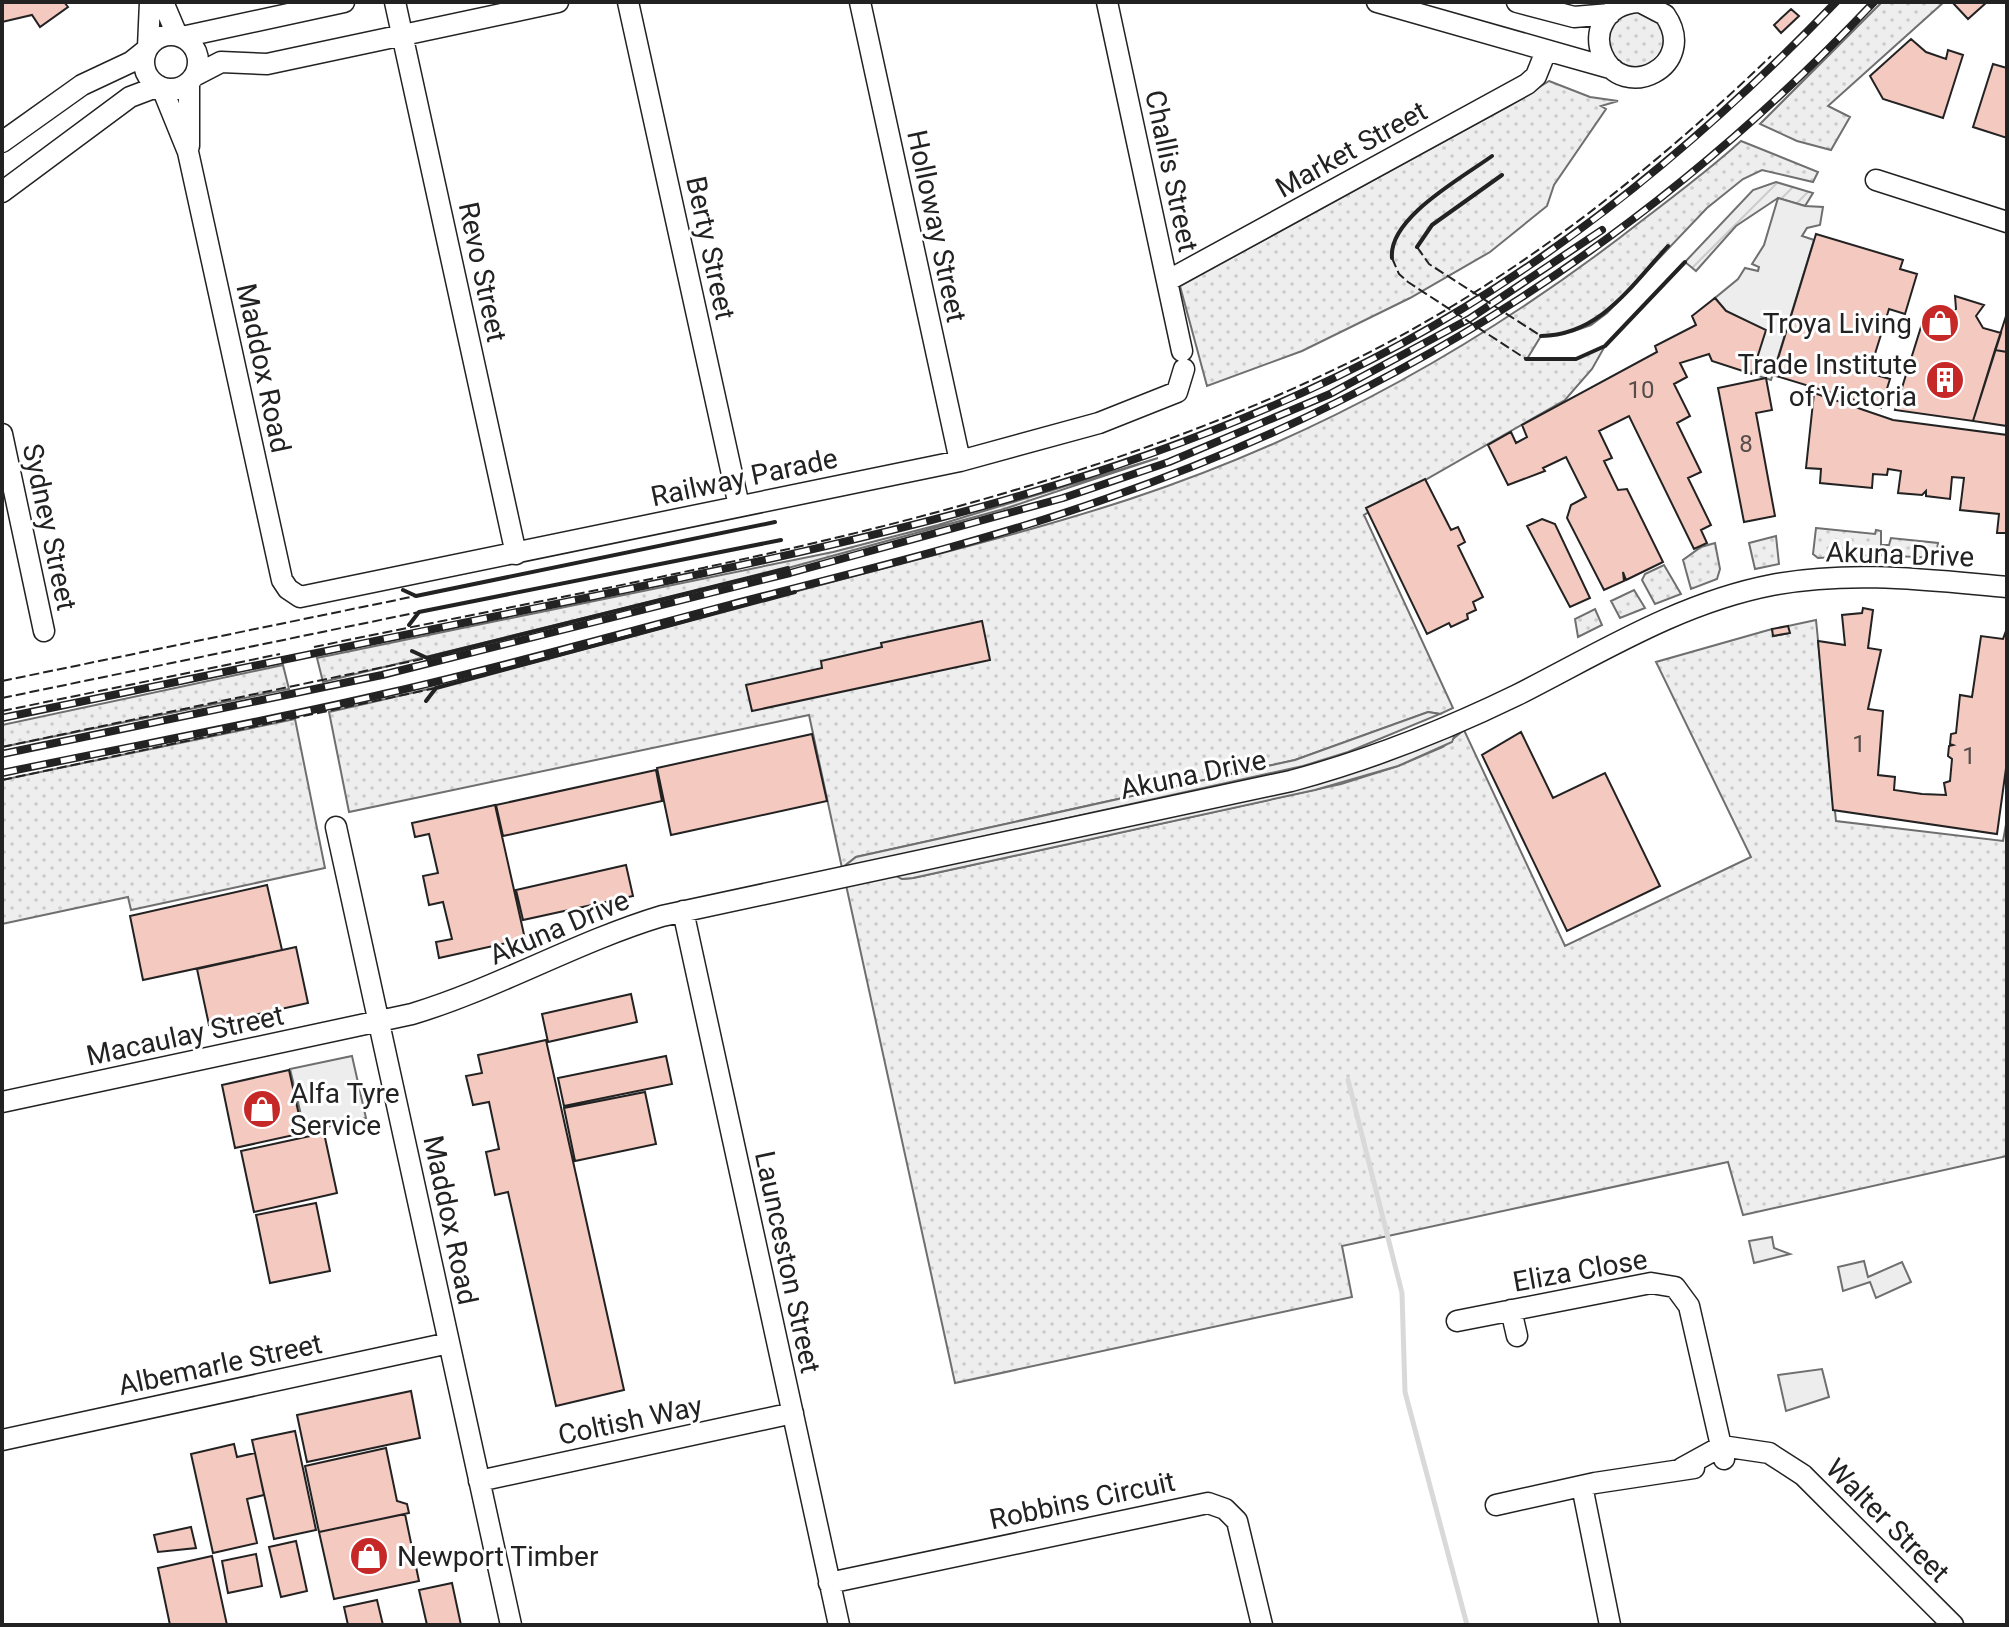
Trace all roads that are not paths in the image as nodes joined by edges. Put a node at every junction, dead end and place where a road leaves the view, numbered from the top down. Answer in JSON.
{"nodes":[{"id":1,"x":150,"y":2,"type":"edge"},
{"id":2,"x":163,"y":2,"type":"edge"},
{"id":3,"x":344,"y":2,"type":"edge"},
{"id":4,"x":395,"y":2,"type":"edge"},
{"id":5,"x":558,"y":2,"type":"edge"},
{"id":6,"x":628,"y":2,"type":"edge"},
{"id":7,"x":860,"y":2,"type":"edge"},
{"id":8,"x":1107,"y":2,"type":"edge"},
{"id":9,"x":1377,"y":2,"type":"edge"},
{"id":10,"x":1517,"y":2,"type":"edge"},
{"id":11,"x":1678,"y":2,"type":"edge"},
{"id":12,"x":1627,"y":5,"type":"edge"},
{"id":13,"x":1673,"y":30,"type":"junction"},
{"id":14,"x":402,"y":35,"type":"junction"},
{"id":15,"x":180,"y":36,"type":"junction"},
{"id":16,"x":147,"y":48,"type":"junction"},
{"id":17,"x":1546,"y":51,"type":"junction"},
{"id":18,"x":1613,"y":69,"type":"junction"},
{"id":19,"x":192,"y":79,"type":"junction"},
{"id":20,"x":160,"y":87,"type":"junction"},
{"id":21,"x":2,"y":142,"type":"edge"},
{"id":22,"x":188,"y":152,"type":"junction"},
{"id":23,"x":1876,"y":180,"type":"dead end"},
{"id":24,"x":2,"y":192,"type":"edge"},
{"id":25,"x":2007,"y":222,"type":"edge"},
{"id":26,"x":1167,"y":281,"type":"junction"},
{"id":27,"x":1183,"y":360,"type":"joint"},
{"id":28,"x":2,"y":434,"type":"edge"},
{"id":29,"x":960,"y":461,"type":"junction"},
{"id":30,"x":739,"y":506,"type":"junction"},
{"id":31,"x":516,"y":554,"type":"junction"},
{"id":32,"x":2007,"y":587,"type":"edge"},
{"id":33,"x":292,"y":593,"type":"joint"},
{"id":34,"x":44,"y":631,"type":"dead end"},
{"id":35,"x":336,"y":827,"type":"dead end"},
{"id":36,"x":683,"y":911,"type":"junction"},
{"id":37,"x":379,"y":1022,"type":"junction"},
{"id":38,"x":2,"y":1102,"type":"edge"},
{"id":39,"x":1511,"y":1310,"type":"junction"},
{"id":40,"x":1457,"y":1321,"type":"dead end"},
{"id":41,"x":1517,"y":1336,"type":"dead end"},
{"id":42,"x":449,"y":1343,"type":"junction"},
{"id":43,"x":793,"y":1413,"type":"junction"},
{"id":44,"x":2,"y":1440,"type":"edge"},
{"id":45,"x":1722,"y":1453,"type":"junction"},
{"id":46,"x":479,"y":1481,"type":"junction"},
{"id":47,"x":1582,"y":1486,"type":"junction"},
{"id":48,"x":1496,"y":1505,"type":"dead end"},
{"id":49,"x":829,"y":1583,"type":"junction"},
{"id":50,"x":511,"y":1625,"type":"edge"},
{"id":51,"x":839,"y":1625,"type":"edge"},
{"id":52,"x":1262,"y":1625,"type":"edge"},
{"id":53,"x":1610,"y":1625,"type":"edge"},
{"id":54,"x":1953,"y":1625,"type":"edge"}],
"edges":[{"from":1,"to":16,"type":"street"},
{"from":2,"to":15,"type":"street"},
{"from":3,"to":15,"type":"street"},
{"from":4,"to":14,"type":"street","name":"Revo Street"},
{"from":5,"to":14,"type":"street"},
{"from":6,"to":30,"type":"street","name":"Berty Street"},
{"from":7,"to":29,"type":"street","name":"Holloway Street"},
{"from":8,"to":26,"type":"street","name":"Challis Street"},
{"from":9,"to":17,"type":"street"},
{"from":10,"to":12,"type":"street"},
{"from":11,"to":13,"type":"street"},
{"from":12,"to":13,"type":"street"},
{"from":12,"to":18,"type":"street"},
{"from":13,"to":18,"type":"street"},
{"from":14,"to":19,"type":"street"},
{"from":14,"to":31,"type":"street","name":"Revo Street"},
{"from":15,"to":16,"type":"street"},
{"from":15,"to":19,"type":"street"},
{"from":16,"to":20,"type":"street"},
{"from":16,"to":21,"type":"street"},
{"from":17,"to":18,"type":"street"},
{"from":17,"to":26,"type":"street","name":"Market Street"},
{"from":19,"to":20,"type":"street"},
{"from":19,"to":22,"type":"street","name":"Maddox Road"},
{"from":20,"to":22,"type":"street","name":"Maddox Road"},
{"from":20,"to":24,"type":"street"},
{"from":22,"to":33,"type":"street","name":"Maddox Road"},
{"from":23,"to":25,"type":"street"},
{"from":26,"to":27,"type":"street","name":"Challis Street"},
{"from":27,"to":29,"type":"street","name":"Railway Parade"},
{"from":28,"to":34,"type":"street","name":"Sydney Street"},
{"from":29,"to":30,"type":"street","name":"Railway Parade"},
{"from":30,"to":31,"type":"street","name":"Railway Parade"},
{"from":31,"to":33,"type":"street","name":"Railway Parade"},
{"from":32,"to":36,"type":"street","name":"Akuna Drive"},
{"from":35,"to":37,"type":"street","name":"Maddox Road"},
{"from":36,"to":37,"type":"street","name":"Akuna Drive"},
{"from":36,"to":43,"type":"street","name":"Launceston Street"},
{"from":37,"to":38,"type":"street","name":"Macaulay Street"},
{"from":37,"to":42,"type":"street","name":"Maddox Road"},
{"from":39,"to":40,"type":"street","name":"Eliza Close"},
{"from":39,"to":41,"type":"street"},
{"from":39,"to":45,"type":"street","name":"Eliza Close"},
{"from":42,"to":44,"type":"street","name":"Albemarle Street"},
{"from":42,"to":46,"type":"street","name":"Maddox Road"},
{"from":43,"to":46,"type":"street","name":"Coltish Way"},
{"from":43,"to":49,"type":"street","name":"Launceston Street"},
{"from":45,"to":47,"type":"street","name":"Walter Street"},
{"from":45,"to":54,"type":"street","name":"Walter Street"},
{"from":46,"to":50,"type":"street","name":"Maddox Road"},
{"from":47,"to":48,"type":"street","name":"Walter Street"},
{"from":47,"to":53,"type":"street"},
{"from":49,"to":51,"type":"street","name":"Launceston Street"},
{"from":49,"to":52,"type":"street","name":"Robbins Circuit"}]}
